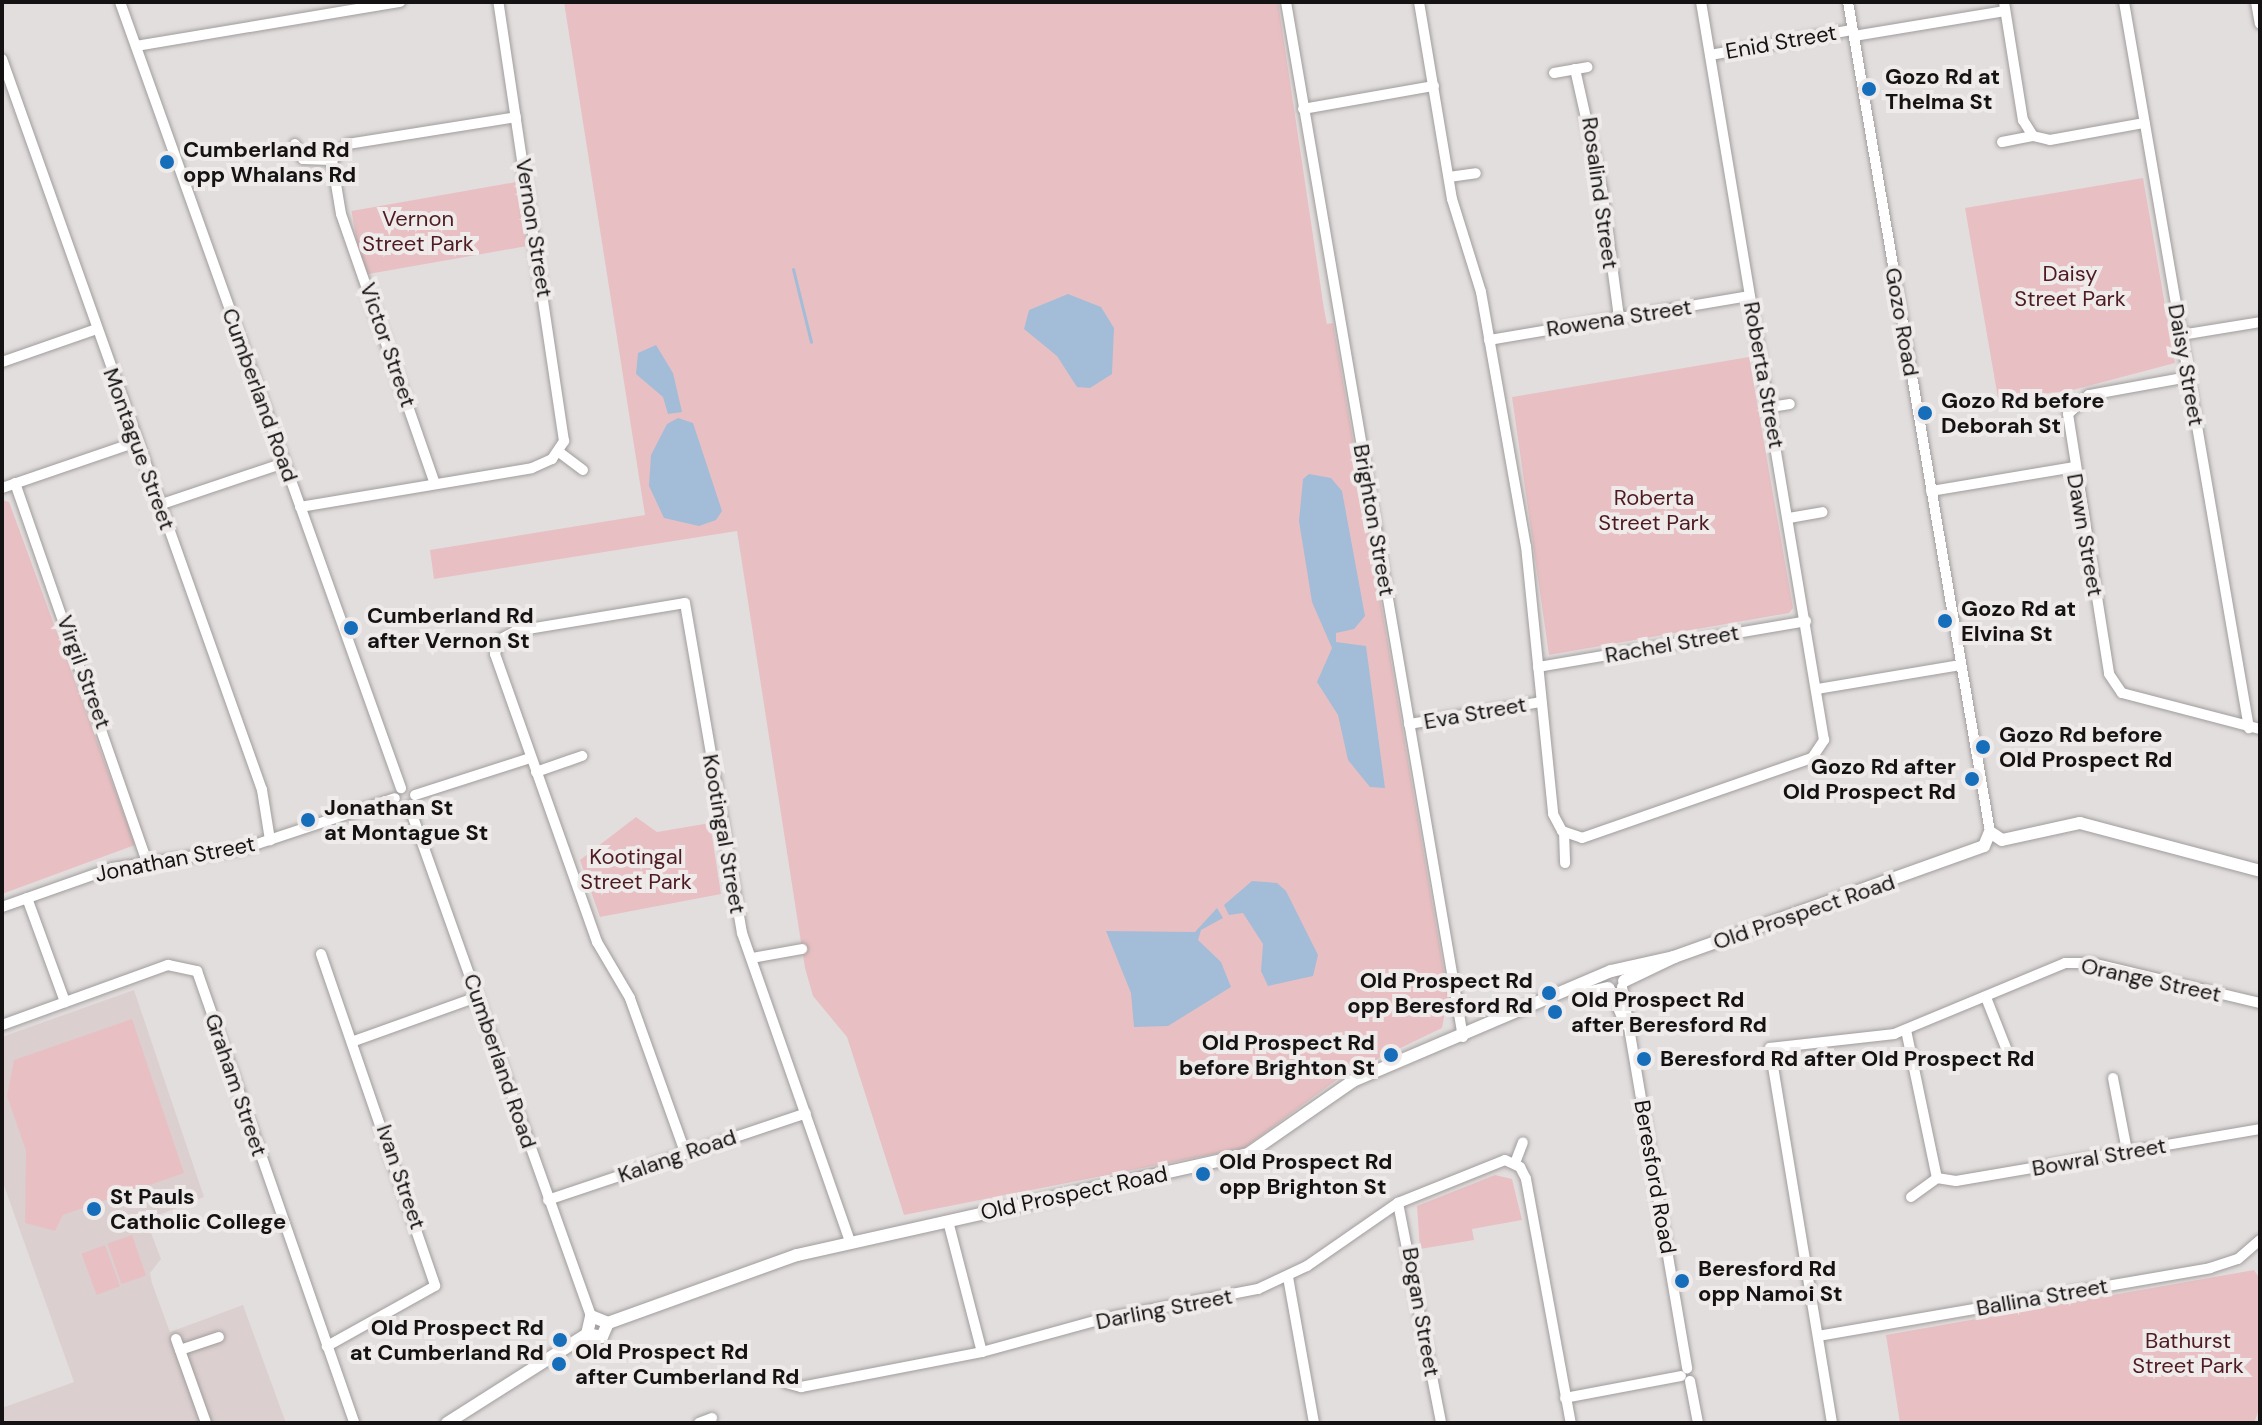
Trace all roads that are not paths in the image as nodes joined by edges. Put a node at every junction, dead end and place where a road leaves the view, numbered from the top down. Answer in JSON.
{"nodes":[{"id":1,"x":120,"y":2,"type":"edge"},
{"id":2,"x":400,"y":2,"type":"edge"},
{"id":3,"x":498,"y":2,"type":"edge"},
{"id":4,"x":1286,"y":2,"type":"edge"},
{"id":5,"x":1419,"y":2,"type":"edge"},
{"id":6,"x":1701,"y":2,"type":"edge"},
{"id":7,"x":1848,"y":2,"type":"edge"},
{"id":8,"x":2124,"y":2,"type":"edge"},
{"id":9,"x":2256,"y":2,"type":"edge"},
{"id":10,"x":2004,"y":6,"type":"edge"},
{"id":11,"x":2260,"y":24,"type":"edge"},
{"id":12,"x":1853,"y":33,"type":"junction"},
{"id":13,"x":136,"y":46,"type":"junction"},
{"id":14,"x":1710,"y":55,"type":"junction"},
{"id":15,"x":2,"y":59,"type":"edge"},
{"id":16,"x":1587,"y":67,"type":"dead end"},
{"id":17,"x":1575,"y":69,"type":"junction"},
{"id":18,"x":1554,"y":73,"type":"dead end"},
{"id":19,"x":1434,"y":86,"type":"junction"},
{"id":20,"x":1303,"y":109,"type":"junction"},
{"id":21,"x":516,"y":117,"type":"junction"},
{"id":22,"x":2144,"y":123,"type":"junction"},
{"id":23,"x":2033,"y":136,"type":"junction"},
{"id":24,"x":2002,"y":142,"type":"dead end"},
{"id":25,"x":295,"y":144,"type":"dead end"},
{"id":26,"x":332,"y":160,"type":"junction"},
{"id":27,"x":1476,"y":173,"type":"dead end"},
{"id":28,"x":1449,"y":177,"type":"junction"},
{"id":29,"x":1749,"y":296,"type":"junction"},
{"id":30,"x":1619,"y":318,"type":"junction"},
{"id":31,"x":2260,"y":322,"type":"edge"},
{"id":32,"x":97,"y":329,"type":"junction"},
{"id":33,"x":2181,"y":335,"type":"junction"},
{"id":34,"x":1489,"y":340,"type":"junction"},
{"id":35,"x":2,"y":362,"type":"edge"},
{"id":36,"x":2188,"y":377,"type":"junction"},
{"id":37,"x":1790,"y":404,"type":"dead end"},
{"id":38,"x":1771,"y":407,"type":"junction"},
{"id":39,"x":136,"y":442,"type":"junction"},
{"id":40,"x":559,"y":452,"type":"junction"},
{"id":41,"x":284,"y":463,"type":"junction"},
{"id":42,"x":2074,"y":467,"type":"junction"},
{"id":43,"x":583,"y":470,"type":"dead end"},
{"id":44,"x":15,"y":483,"type":"junction"},
{"id":45,"x":435,"y":484,"type":"junction"},
{"id":46,"x":2,"y":488,"type":"edge"},
{"id":47,"x":1931,"y":491,"type":"junction"},
{"id":48,"x":159,"y":505,"type":"junction"},
{"id":49,"x":300,"y":507,"type":"junction"},
{"id":50,"x":1822,"y":512,"type":"dead end"},
{"id":51,"x":1789,"y":518,"type":"junction"},
{"id":52,"x":1806,"y":621,"type":"junction"},
{"id":53,"x":485,"y":635,"type":"dead end"},
{"id":54,"x":498,"y":643,"type":"junction"},
{"id":55,"x":1960,"y":665,"type":"junction"},
{"id":56,"x":1538,"y":667,"type":"junction"},
{"id":57,"x":1817,"y":689,"type":"junction"},
{"id":58,"x":1541,"y":702,"type":"junction"},
{"id":59,"x":1409,"y":724,"type":"junction"},
{"id":60,"x":2254,"y":728,"type":"edge"},
{"id":61,"x":582,"y":756,"type":"dead end"},
{"id":62,"x":530,"y":758,"type":"junction"},
{"id":63,"x":536,"y":772,"type":"junction"},
{"id":64,"x":401,"y":788,"type":"junction"},
{"id":65,"x":415,"y":795,"type":"junction"},
{"id":66,"x":395,"y":798,"type":"junction"},
{"id":67,"x":409,"y":806,"type":"junction"},
{"id":68,"x":1564,"y":832,"type":"junction"},
{"id":69,"x":1990,"y":832,"type":"junction"},
{"id":70,"x":270,"y":840,"type":"junction"},
{"id":71,"x":2002,"y":840,"type":"junction"},
{"id":72,"x":1984,"y":846,"type":"junction"},
{"id":73,"x":147,"y":862,"type":"junction"},
{"id":74,"x":1565,"y":863,"type":"dead end"},
{"id":75,"x":2260,"y":871,"type":"edge"},
{"id":76,"x":27,"y":898,"type":"junction"},
{"id":77,"x":2,"y":907,"type":"edge"},
{"id":78,"x":802,"y":949,"type":"dead end"},
{"id":79,"x":321,"y":954,"type":"dead end"},
{"id":80,"x":752,"y":958,"type":"junction"},
{"id":81,"x":1615,"y":982,"type":"junction"},
{"id":82,"x":477,"y":997,"type":"junction"},
{"id":83,"x":1987,"y":1000,"type":"junction"},
{"id":84,"x":65,"y":1002,"type":"junction"},
{"id":85,"x":2260,"y":1003,"type":"edge"},
{"id":86,"x":2,"y":1025,"type":"edge"},
{"id":87,"x":1906,"y":1030,"type":"junction"},
{"id":88,"x":1463,"y":1037,"type":"junction"},
{"id":89,"x":354,"y":1041,"type":"junction"},
{"id":90,"x":2006,"y":1048,"type":"dead end"},
{"id":91,"x":2113,"y":1078,"type":"dead end"},
{"id":92,"x":806,"y":1113,"type":"junction"},
{"id":93,"x":2260,"y":1129,"type":"edge"},
{"id":94,"x":1523,"y":1142,"type":"dead end"},
{"id":95,"x":2127,"y":1151,"type":"junction"},
{"id":96,"x":685,"y":1152,"type":"junction"},
{"id":97,"x":1515,"y":1163,"type":"junction"},
{"id":98,"x":1937,"y":1178,"type":"junction"},
{"id":99,"x":1911,"y":1197,"type":"dead end"},
{"id":100,"x":548,"y":1200,"type":"junction"},
{"id":101,"x":1398,"y":1203,"type":"junction"},
{"id":102,"x":948,"y":1221,"type":"junction"},
{"id":103,"x":2260,"y":1240,"type":"edge"},
{"id":104,"x":850,"y":1242,"type":"junction"},
{"id":105,"x":1288,"y":1277,"type":"junction"},
{"id":106,"x":591,"y":1316,"type":"junction"},
{"id":107,"x":608,"y":1323,"type":"junction"},
{"id":108,"x":587,"y":1334,"type":"junction"},
{"id":109,"x":1818,"y":1336,"type":"junction"},
{"id":110,"x":219,"y":1337,"type":"dead end"},
{"id":111,"x":327,"y":1346,"type":"junction"},
{"id":112,"x":982,"y":1352,"type":"junction"},
{"id":113,"x":1686,"y":1376,"type":"junction"},
{"id":114,"x":786,"y":1383,"type":"dead end"},
{"id":115,"x":1565,"y":1398,"type":"junction"},
{"id":116,"x":712,"y":1418,"type":"dead end"},
{"id":117,"x":206,"y":1423,"type":"edge"},
{"id":118,"x":354,"y":1423,"type":"edge"},
{"id":119,"x":447,"y":1423,"type":"edge"},
{"id":120,"x":699,"y":1423,"type":"edge"},
{"id":121,"x":1314,"y":1423,"type":"edge"},
{"id":122,"x":1441,"y":1423,"type":"edge"},
{"id":123,"x":1571,"y":1423,"type":"edge"},
{"id":124,"x":1698,"y":1423,"type":"edge"},
{"id":125,"x":1832,"y":1423,"type":"edge"}],
"edges":[{"from":1,"to":13,"type":"street","name":"Cumberland Road"},
{"from":2,"to":13,"type":"street"},
{"from":3,"to":21,"type":"street","name":"Vernon Street"},
{"from":4,"to":20,"type":"street","name":"Brighton Street"},
{"from":5,"to":19,"type":"street"},
{"from":6,"to":14,"type":"street","name":"Roberta Street"},
{"from":7,"to":12,"type":"street","name":"Gozo Road"},
{"from":8,"to":22,"type":"street","name":"Daisy Street"},
{"from":9,"to":11,"type":"street"},
{"from":10,"to":12,"type":"street","name":"Enid Street"},
{"from":10,"to":23,"type":"street"},
{"from":12,"to":14,"type":"street","name":"Enid Street"},
{"from":12,"to":47,"type":"street","name":"Gozo Road"},
{"from":13,"to":41,"type":"street","name":"Cumberland Road"},
{"from":14,"to":29,"type":"street","name":"Roberta Street"},
{"from":15,"to":32,"type":"street","name":"Montague Street"},
{"from":16,"to":17,"type":"street"},
{"from":17,"to":18,"type":"street"},
{"from":17,"to":30,"type":"street","name":"Rosalind Street"},
{"from":19,"to":20,"type":"street"},
{"from":19,"to":28,"type":"street"},
{"from":20,"to":59,"type":"street","name":"Brighton Street"},
{"from":21,"to":26,"type":"street"},
{"from":21,"to":40,"type":"street","name":"Vernon Street"},
{"from":22,"to":23,"type":"street"},
{"from":22,"to":33,"type":"street","name":"Daisy Street"},
{"from":23,"to":24,"type":"street"},
{"from":25,"to":26,"type":"street"},
{"from":26,"to":45,"type":"street","name":"Victor Street"},
{"from":27,"to":28,"type":"street"},
{"from":28,"to":34,"type":"street"},
{"from":29,"to":30,"type":"street","name":"Rowena Street"},
{"from":29,"to":38,"type":"street","name":"Roberta Street"},
{"from":30,"to":34,"type":"street","name":"Rowena Street"},
{"from":31,"to":33,"type":"street"},
{"from":32,"to":35,"type":"street"},
{"from":32,"to":39,"type":"street","name":"Montague Street"},
{"from":33,"to":36,"type":"street","name":"Daisy Street"},
{"from":34,"to":56,"type":"street"},
{"from":36,"to":42,"type":"street","name":"Dawn Street"},
{"from":36,"to":60,"type":"street","name":"Daisy Street"},
{"from":37,"to":38,"type":"street"},
{"from":38,"to":51,"type":"street","name":"Roberta Street"},
{"from":39,"to":44,"type":"street"},
{"from":39,"to":48,"type":"street","name":"Montague Street"},
{"from":40,"to":43,"type":"street"},
{"from":40,"to":45,"type":"street"},
{"from":41,"to":48,"type":"street"},
{"from":41,"to":49,"type":"street","name":"Cumberland Road"},
{"from":42,"to":47,"type":"street"},
{"from":42,"to":60,"type":"street","name":"Dawn Street"},
{"from":44,"to":46,"type":"street"},
{"from":44,"to":73,"type":"street","name":"Virgil Street"},
{"from":45,"to":49,"type":"street"},
{"from":47,"to":55,"type":"street","name":"Gozo Road"},
{"from":48,"to":70,"type":"street","name":"Montague Street"},
{"from":49,"to":64,"type":"street","name":"Cumberland Road"},
{"from":50,"to":51,"type":"street"},
{"from":51,"to":52,"type":"street","name":"Roberta Street"},
{"from":52,"to":56,"type":"street","name":"Rachel Street"},
{"from":52,"to":57,"type":"street","name":"Roberta Street"},
{"from":53,"to":54,"type":"street"},
{"from":54,"to":62,"type":"street"},
{"from":54,"to":80,"type":"street","name":"Kootingal Street"},
{"from":55,"to":57,"type":"street"},
{"from":55,"to":69,"type":"street","name":"Gozo Road"},
{"from":56,"to":58,"type":"street"},
{"from":57,"to":68,"type":"street","name":"Roberta Street"},
{"from":58,"to":59,"type":"street","name":"Eva Street"},
{"from":58,"to":68,"type":"street"},
{"from":59,"to":88,"type":"street","name":"Brighton Street"},
{"from":61,"to":63,"type":"street"},
{"from":62,"to":63,"type":"street"},
{"from":62,"to":65,"type":"street"},
{"from":63,"to":96,"type":"street"},
{"from":64,"to":65,"type":"street"},
{"from":64,"to":66,"type":"street"},
{"from":65,"to":67,"type":"street"},
{"from":66,"to":67,"type":"street"},
{"from":66,"to":70,"type":"street","name":"Jonathan Street"},
{"from":67,"to":82,"type":"street","name":"Cumberland Road"},
{"from":68,"to":74,"type":"street"},
{"from":69,"to":71,"type":"main road"},
{"from":69,"to":72,"type":"main road"},
{"from":70,"to":73,"type":"street","name":"Jonathan Street"},
{"from":71,"to":72,"type":"main road","name":"Old Prospect Road"},
{"from":71,"to":75,"type":"main road"},
{"from":72,"to":81,"type":"main road","name":"Old Prospect Road"},
{"from":73,"to":76,"type":"street","name":"Jonathan Street"},
{"from":76,"to":77,"type":"street","name":"Jonathan Street"},
{"from":76,"to":84,"type":"street"},
{"from":78,"to":80,"type":"street"},
{"from":79,"to":89,"type":"street","name":"Ivan Street"},
{"from":80,"to":92,"type":"street","name":"Kootingal Street"},
{"from":81,"to":88,"type":"main road","name":"Old Prospect Road"},
{"from":81,"to":113,"type":"street","name":"Beresford Road"},
{"from":82,"to":89,"type":"street"},
{"from":82,"to":100,"type":"street","name":"Cumberland Road"},
{"from":83,"to":85,"type":"street","name":"Orange Street"},
{"from":83,"to":87,"type":"street","name":"Orange Street"},
{"from":83,"to":90,"type":"street"},
{"from":84,"to":86,"type":"street"},
{"from":84,"to":111,"type":"street","name":"Graham Street"},
{"from":87,"to":98,"type":"street"},
{"from":87,"to":109,"type":"street","name":"Orange Street"},
{"from":88,"to":102,"type":"main road","name":"Old Prospect Road"},
{"from":89,"to":111,"type":"street","name":"Ivan Street"},
{"from":91,"to":95,"type":"street"},
{"from":92,"to":96,"type":"street","name":"Kalang Road"},
{"from":92,"to":104,"type":"street","name":"Kootingal Street"},
{"from":93,"to":95,"type":"street","name":"Bowral Street"},
{"from":94,"to":97,"type":"street"},
{"from":95,"to":98,"type":"street","name":"Bowral Street"},
{"from":96,"to":100,"type":"street","name":"Kalang Road"},
{"from":97,"to":101,"type":"street","name":"Darling Street"},
{"from":97,"to":115,"type":"street"},
{"from":98,"to":99,"type":"street"},
{"from":100,"to":106,"type":"street","name":"Cumberland Road"},
{"from":101,"to":105,"type":"street","name":"Darling Street"},
{"from":101,"to":122,"type":"street","name":"Bogan Street"},
{"from":102,"to":104,"type":"main road","name":"Old Prospect Road"},
{"from":102,"to":112,"type":"street"},
{"from":103,"to":109,"type":"street","name":"Ballina Street"},
{"from":104,"to":107,"type":"main road","name":"Old Prospect Road"},
{"from":105,"to":112,"type":"street","name":"Darling Street"},
{"from":105,"to":121,"type":"street"},
{"from":106,"to":107,"type":"main road"},
{"from":106,"to":108,"type":"main road"},
{"from":107,"to":108,"type":"main road","name":"Old Prospect Road"},
{"from":108,"to":119,"type":"main road"},
{"from":109,"to":125,"type":"street","name":"Orange Street"},
{"from":110,"to":117,"type":"street"},
{"from":111,"to":118,"type":"street","name":"Graham Street"},
{"from":112,"to":114,"type":"street","name":"Darling Street"},
{"from":113,"to":115,"type":"street"},
{"from":113,"to":124,"type":"street","name":"Beresford Road"},
{"from":115,"to":123,"type":"street"},
{"from":116,"to":120,"type":"street"}]}
